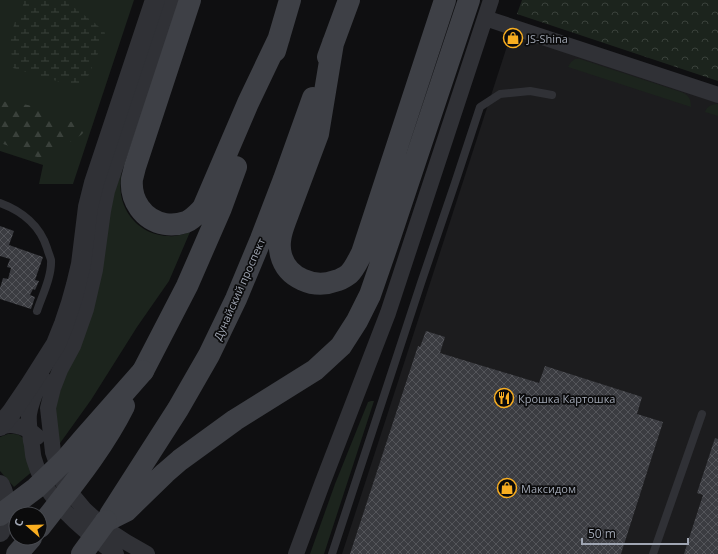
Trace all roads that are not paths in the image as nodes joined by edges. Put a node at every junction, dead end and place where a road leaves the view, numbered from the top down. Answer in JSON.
{"nodes":[{"id":1,"x":155,"y":0,"type":"edge"},
{"id":2,"x":172,"y":0,"type":"edge"},
{"id":3,"x":190,"y":0,"type":"edge"},
{"id":4,"x":290,"y":0,"type":"edge"},
{"id":5,"x":349,"y":0,"type":"edge"},
{"id":6,"x":445,"y":0,"type":"edge"},
{"id":7,"x":469,"y":0,"type":"edge"},
{"id":8,"x":491,"y":0,"type":"edge"},
{"id":9,"x":485,"y":18,"type":"junction"},
{"id":10,"x":279,"y":38,"type":"junction"},
{"id":11,"x":333,"y":43,"type":"junction"},
{"id":12,"x":552,"y":94,"type":"dead end"},
{"id":13,"x":718,"y":95,"type":"edge"},
{"id":14,"x":0,"y":203,"type":"edge"},
{"id":15,"x":37,"y":311,"type":"dead end"},
{"id":16,"x":56,"y":344,"type":"junction"},
{"id":17,"x":143,"y":371,"type":"junction"},
{"id":18,"x":702,"y":414,"type":"dead end"},
{"id":19,"x":0,"y":426,"type":"edge"},
{"id":20,"x":29,"y":430,"type":"junction"},
{"id":21,"x":0,"y":485,"type":"edge"},
{"id":22,"x":65,"y":486,"type":"junction"},
{"id":23,"x":0,"y":515,"type":"edge"},
{"id":24,"x":48,"y":516,"type":"edge"},
{"id":25,"x":106,"y":521,"type":"junction"},
{"id":26,"x":0,"y":532,"type":"edge"},
{"id":27,"x":24,"y":546,"type":"edge"},
{"id":28,"x":17,"y":554,"type":"edge"},
{"id":29,"x":82,"y":554,"type":"edge"},
{"id":30,"x":116,"y":554,"type":"edge"},
{"id":31,"x":147,"y":554,"type":"edge"},
{"id":32,"x":296,"y":554,"type":"edge"},
{"id":33,"x":332,"y":554,"type":"edge"},
{"id":34,"x":653,"y":554,"type":"edge"}],
"edges":[{"from":1,"to":16,"type":"street"},
{"from":2,"to":22,"type":"street"},
{"from":3,"to":10,"type":"main road"},
{"from":4,"to":10,"type":"main road"},
{"from":5,"to":11,"type":"main road","name":"Дунайский проспект"},
{"from":6,"to":11,"type":"main road"},
{"from":7,"to":25,"type":"main road"},
{"from":8,"to":9,"type":"street"},
{"from":9,"to":13,"type":"street"},
{"from":9,"to":32,"type":"street"},
{"from":10,"to":17,"type":"main road"},
{"from":11,"to":25,"type":"main road","name":"Дунайский проспект"},
{"from":12,"to":33,"type":"lane"},
{"from":14,"to":15,"type":"lane"},
{"from":16,"to":19,"type":"street"},
{"from":16,"to":20,"type":"street"},
{"from":17,"to":23,"type":"main road","bridge":true},
{"from":17,"to":24,"type":"main road","bridge":true},
{"from":18,"to":34,"type":"lane"},
{"from":19,"to":20,"type":"street"},
{"from":20,"to":22,"type":"street"},
{"from":20,"to":30,"type":"street"},
{"from":21,"to":26,"type":"street"},
{"from":22,"to":31,"type":"street"},
{"from":25,"to":29,"type":"main road","name":"Дунайский проспект","bridge":true},
{"from":27,"to":28,"type":"main road"}]}
